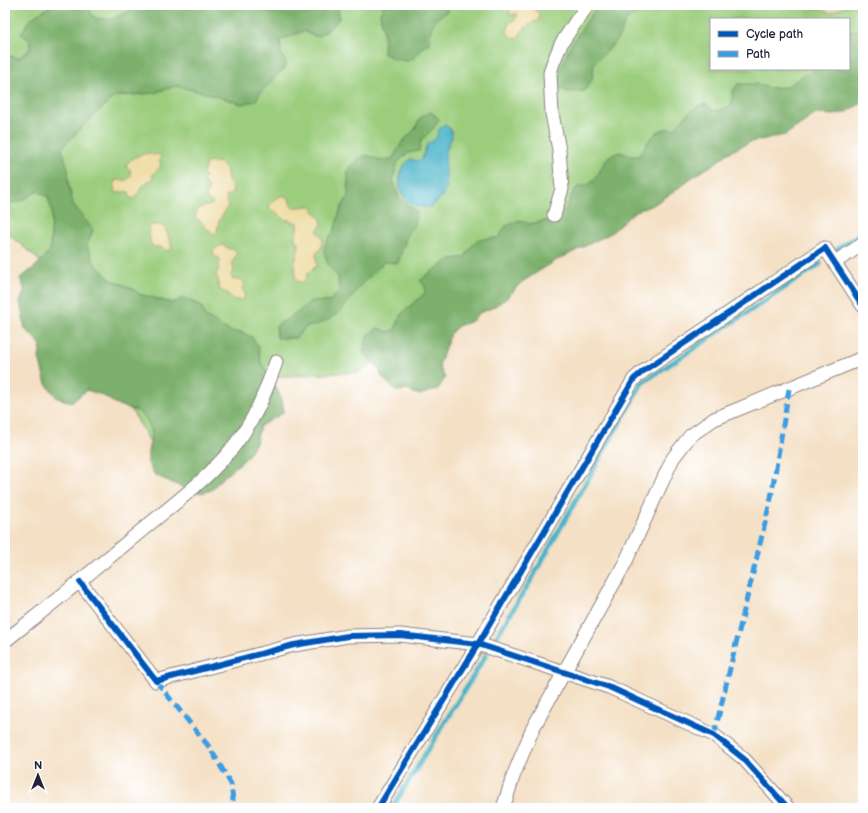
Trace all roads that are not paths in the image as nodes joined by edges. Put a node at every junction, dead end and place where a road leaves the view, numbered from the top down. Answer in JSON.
{"nodes":[{"id":1,"x":588,"y":5,"type":"edge"},
{"id":2,"x":554,"y":215,"type":"dead end"},
{"id":3,"x":863,"y":244,"type":"edge"},
{"id":4,"x":836,"y":262,"type":"junction"},
{"id":5,"x":863,"y":306,"type":"edge"},
{"id":6,"x":863,"y":358,"type":"edge"},
{"id":7,"x":276,"y":362,"type":"dead end"},
{"id":8,"x":80,"y":582,"type":"junction"},
{"id":9,"x":5,"y":641,"type":"edge"},
{"id":10,"x":478,"y":644,"type":"junction"},
{"id":11,"x":564,"y":673,"type":"junction"},
{"id":12,"x":378,"y":808,"type":"edge"},
{"id":13,"x":504,"y":808,"type":"edge"},
{"id":14,"x":788,"y":808,"type":"edge"}],
"edges":[{"from":1,"to":2,"type":"street"},
{"from":3,"to":4,"type":"street"},
{"from":4,"to":5,"type":"street"},
{"from":4,"to":10,"type":"street"},
{"from":6,"to":11,"type":"street"},
{"from":7,"to":8,"type":"street"},
{"from":8,"to":9,"type":"street"},
{"from":8,"to":10,"type":"street"},
{"from":10,"to":11,"type":"street"},
{"from":10,"to":12,"type":"street"},
{"from":11,"to":13,"type":"street"},
{"from":11,"to":14,"type":"street"}]}
